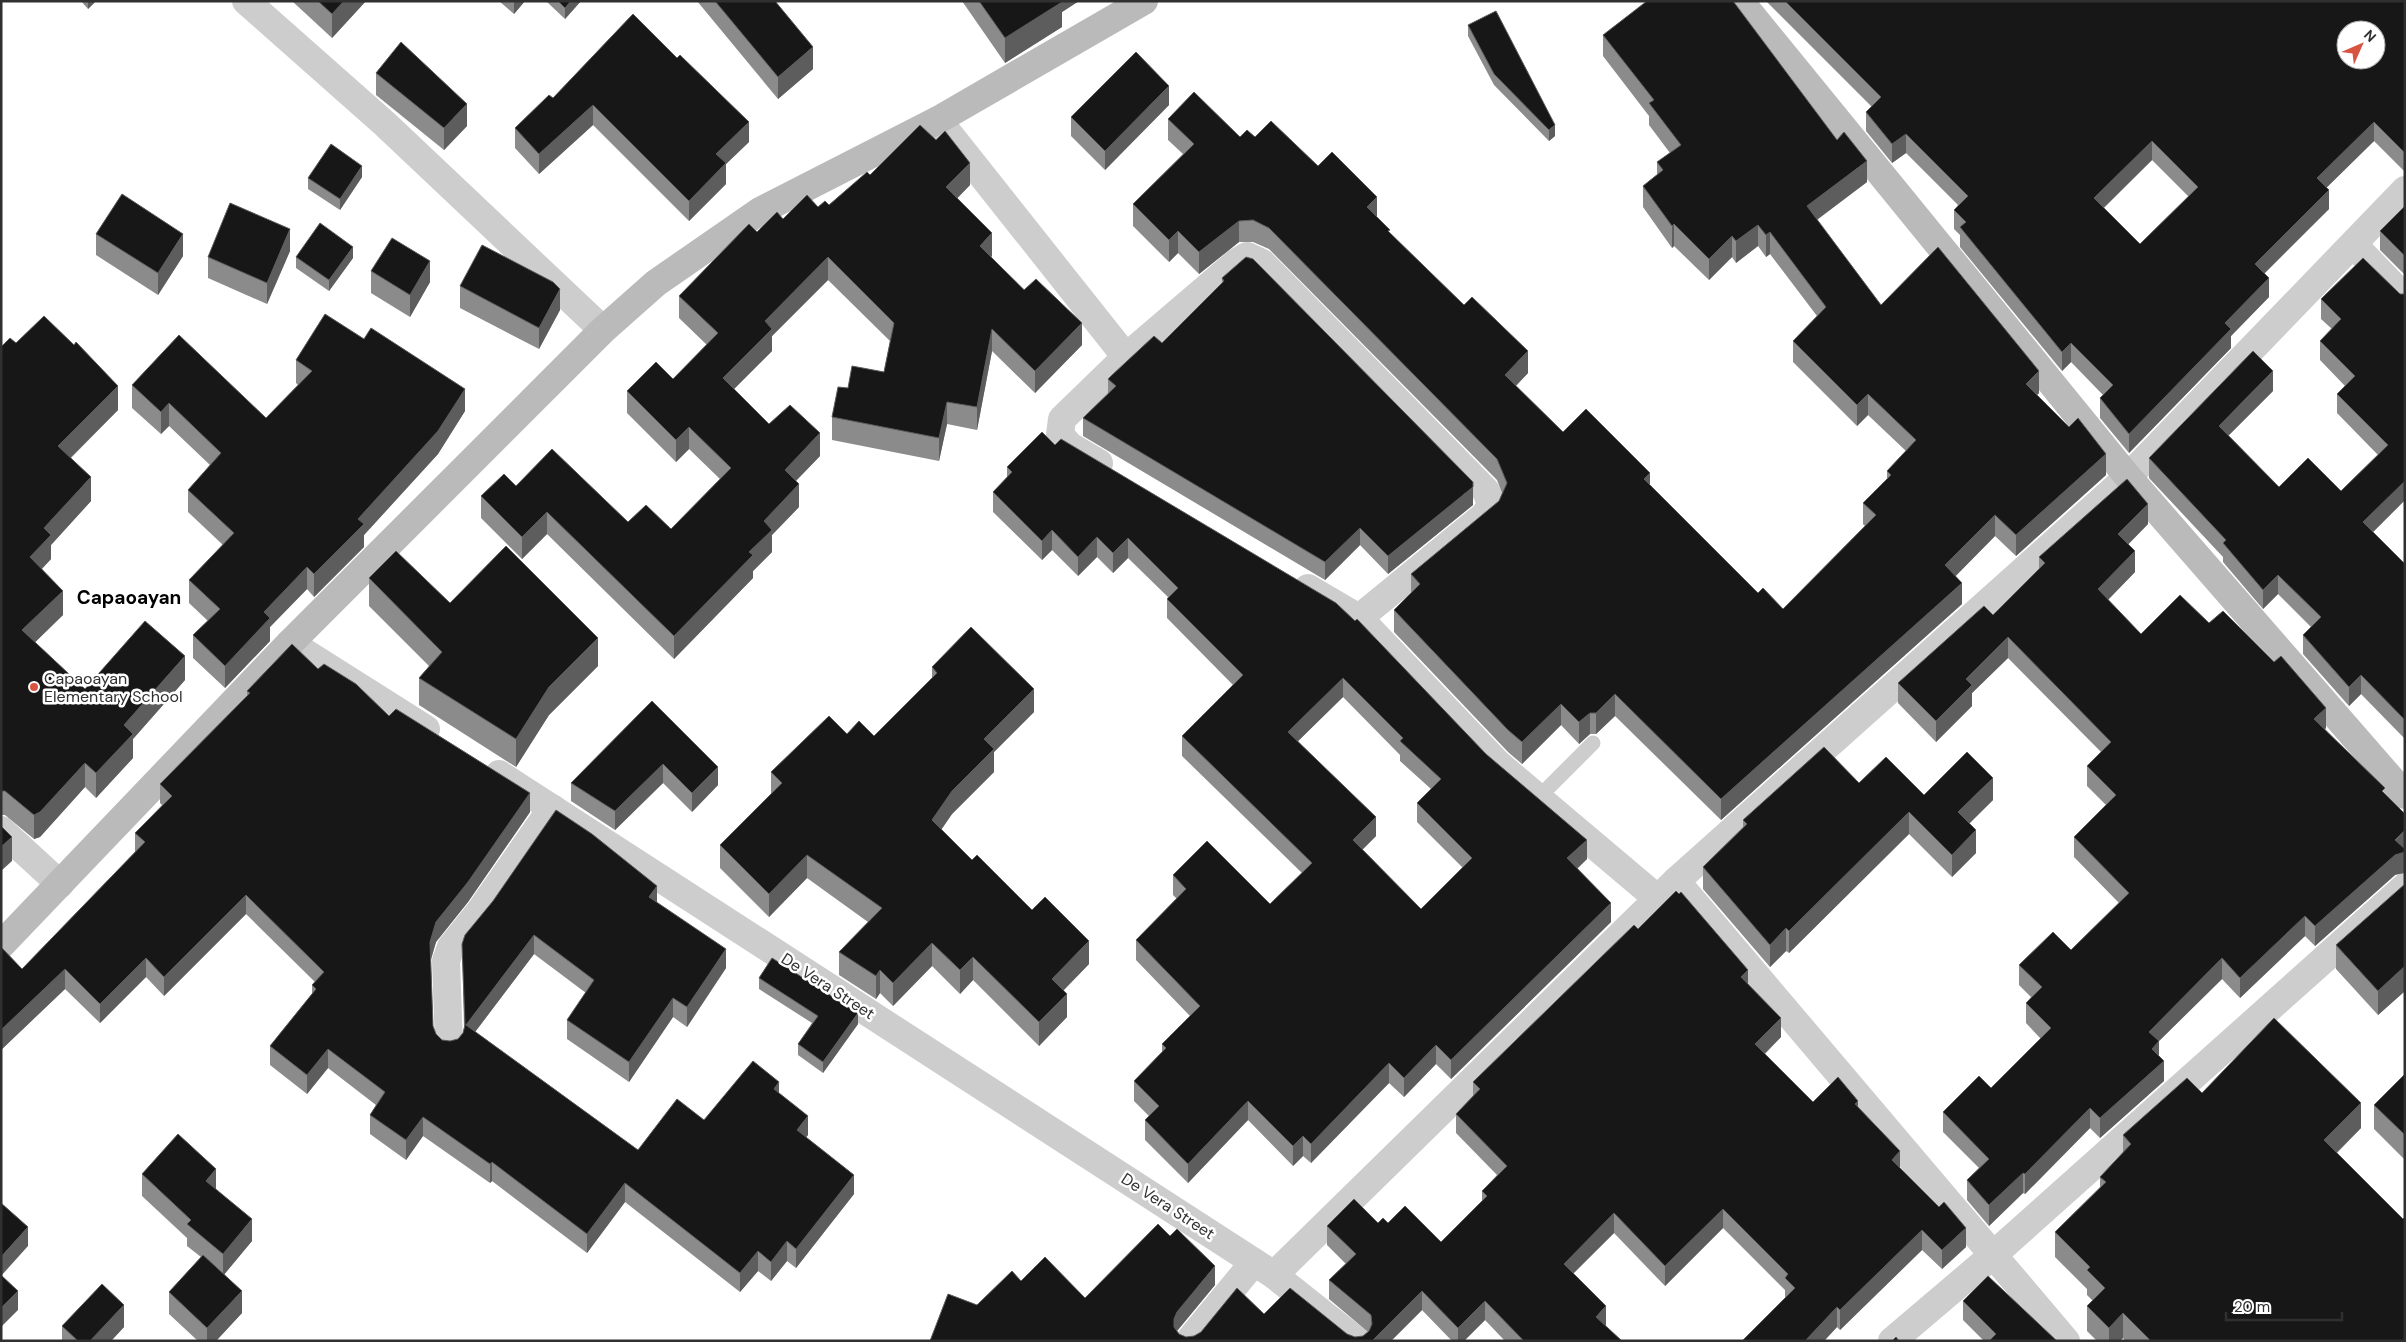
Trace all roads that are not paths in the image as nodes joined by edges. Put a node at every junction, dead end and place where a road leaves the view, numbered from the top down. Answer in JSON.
{"nodes":[{"id":1,"x":246,"y":1,"type":"edge"},
{"id":2,"x":1144,"y":1,"type":"edge"},
{"id":3,"x":1740,"y":1,"type":"edge"},
{"id":4,"x":938,"y":120,"type":"junction"},
{"id":5,"x":2405,"y":190,"type":"edge"},
{"id":6,"x":2354,"y":245,"type":"junction"},
{"id":7,"x":2405,"y":298,"type":"edge"},
{"id":8,"x":603,"y":330,"type":"junction"},
{"id":9,"x":1126,"y":357,"type":"junction"},
{"id":10,"x":1121,"y":476,"type":"edge"},
{"id":11,"x":2128,"y":477,"type":"junction"},
{"id":12,"x":1283,"y":572,"type":"edge"},
{"id":13,"x":1359,"y":618,"type":"junction"},
{"id":14,"x":290,"y":643,"type":"junction"},
{"id":15,"x":1593,"y":743,"type":"dead end"},
{"id":16,"x":450,"y":744,"type":"edge"},
{"id":17,"x":476,"y":760,"type":"edge"},
{"id":18,"x":2405,"y":795,"type":"edge"},
{"id":19,"x":1538,"y":798,"type":"junction"},
{"id":20,"x":552,"y":808,"type":"junction"},
{"id":21,"x":1,"y":830,"type":"edge"},
{"id":22,"x":60,"y":884,"type":"junction"},
{"id":23,"x":2405,"y":887,"type":"edge"},
{"id":24,"x":1667,"y":890,"type":"junction"},
{"id":25,"x":1,"y":945,"type":"edge"},
{"id":26,"x":450,"y":1045,"type":"edge"},
{"id":27,"x":1992,"y":1256,"type":"junction"},
{"id":28,"x":1264,"y":1269,"type":"junction"},
{"id":29,"x":1189,"y":1341,"type":"edge"},
{"id":30,"x":1357,"y":1341,"type":"edge"},
{"id":31,"x":1892,"y":1341,"type":"edge"},
{"id":32,"x":2066,"y":1341,"type":"edge"}],
"edges":[{"from":1,"to":8,"type":"street"},
{"from":2,"to":4,"type":"street"},
{"from":3,"to":11,"type":"street"},
{"from":4,"to":8,"type":"street"},
{"from":4,"to":9,"type":"street"},
{"from":5,"to":6,"type":"street"},
{"from":6,"to":7,"type":"street"},
{"from":6,"to":11,"type":"street"},
{"from":8,"to":14,"type":"street"},
{"from":9,"to":10,"type":"street"},
{"from":9,"to":13,"type":"street"},
{"from":11,"to":18,"type":"street"},
{"from":11,"to":24,"type":"street"},
{"from":12,"to":13,"type":"street"},
{"from":13,"to":19,"type":"street"},
{"from":14,"to":16,"type":"street"},
{"from":14,"to":22,"type":"street"},
{"from":15,"to":19,"type":"lane"},
{"from":17,"to":20,"type":"street","name":"De Vera Street"},
{"from":19,"to":24,"type":"street"},
{"from":20,"to":26,"type":"street"},
{"from":20,"to":28,"type":"street","name":"De Vera Street"},
{"from":21,"to":22,"type":"street"},
{"from":22,"to":25,"type":"street"},
{"from":23,"to":27,"type":"street"},
{"from":24,"to":27,"type":"street"},
{"from":24,"to":28,"type":"street"},
{"from":27,"to":31,"type":"street"},
{"from":27,"to":32,"type":"street"},
{"from":28,"to":29,"type":"street"},
{"from":28,"to":30,"type":"street","name":"De Vera Street"}]}
